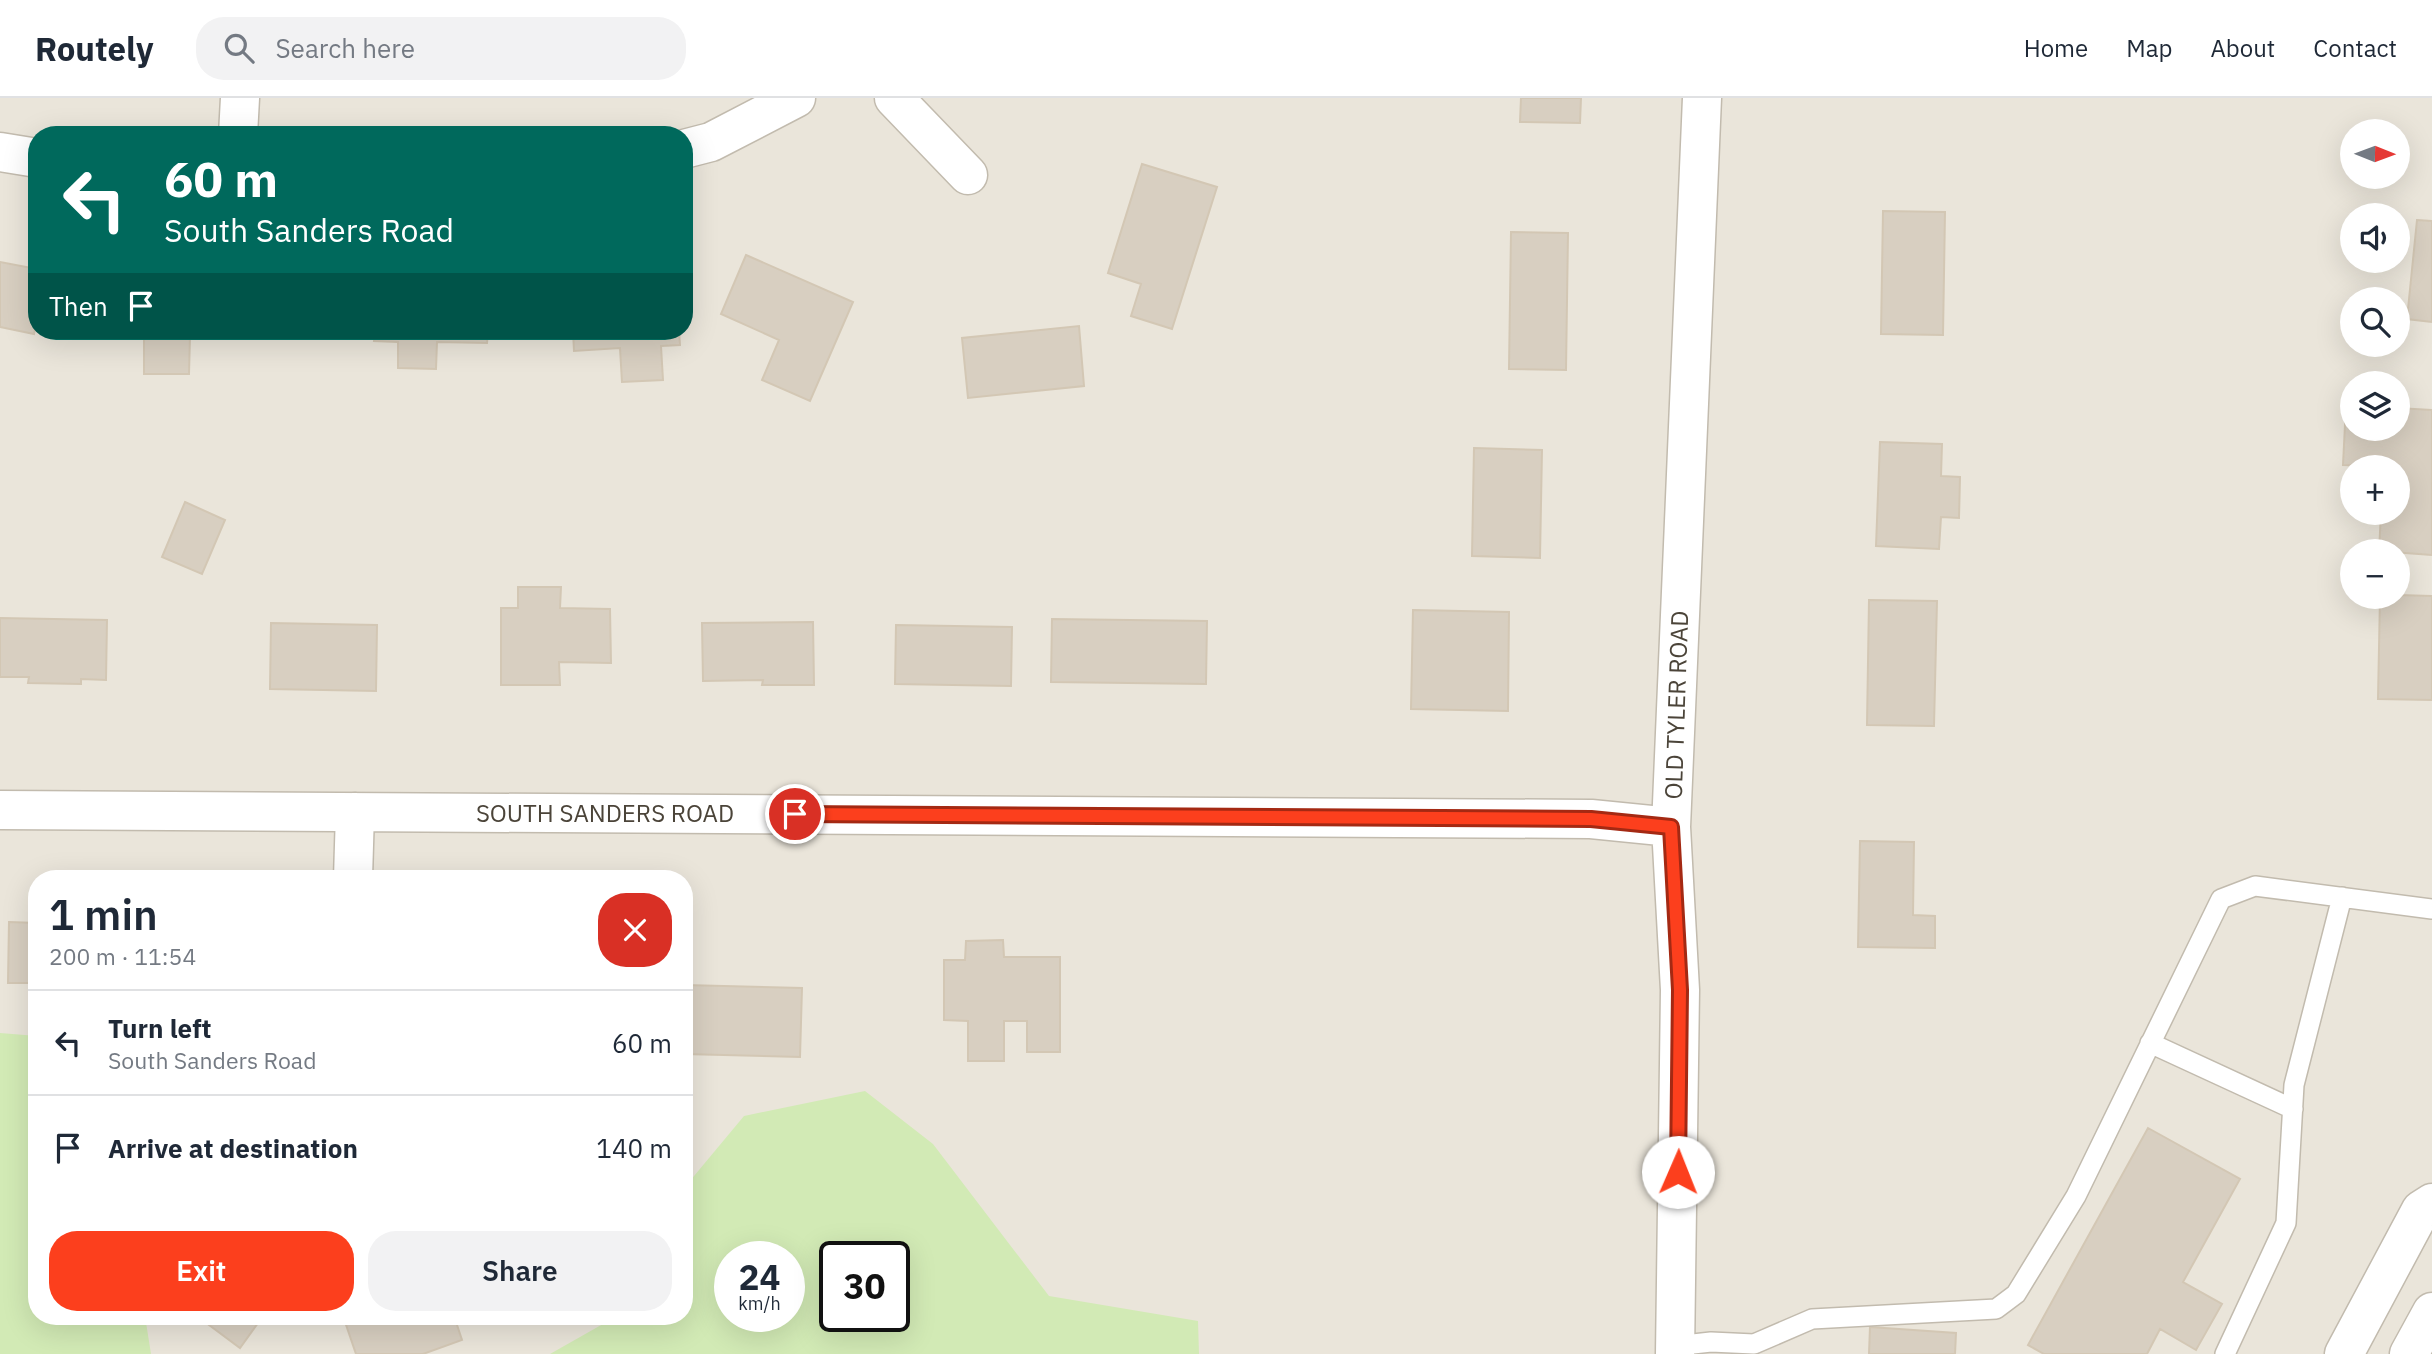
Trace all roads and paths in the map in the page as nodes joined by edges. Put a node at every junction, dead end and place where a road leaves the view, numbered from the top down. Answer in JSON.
{"nodes":[{"id":1,"x":240,"y":98,"type":"edge"},
{"id":2,"x":796,"y":98,"type":"edge"},
{"id":3,"x":894,"y":98,"type":"edge"},
{"id":4,"x":1702,"y":98,"type":"edge"},
{"id":5,"x":238,"y":126,"type":"edge"},
{"id":6,"x":693,"y":147,"type":"edge"},
{"id":7,"x":0,"y":152,"type":"edge"},
{"id":8,"x":28,"y":157,"type":"edge"},
{"id":9,"x":968,"y":174,"type":"dead end"},
{"id":10,"x":0,"y":810,"type":"edge"},
{"id":11,"x":355,"y":812,"type":"junction"},
{"id":12,"x":1671,"y":827,"type":"junction"},
{"id":13,"x":353,"y":870,"type":"edge"},
{"id":14,"x":2342,"y":897,"type":"junction"},
{"id":15,"x":2432,"y":909,"type":"edge"},
{"id":16,"x":2150,"y":1043,"type":"junction"},
{"id":17,"x":2293,"y":1109,"type":"junction"},
{"id":18,"x":2432,"y":1203,"type":"edge"},
{"id":19,"x":2432,"y":1312,"type":"edge"},
{"id":20,"x":1675,"y":1350,"type":"edge"},
{"id":21,"x":2225,"y":1354,"type":"edge"},
{"id":22,"x":2344,"y":1354,"type":"edge"},
{"id":23,"x":2409,"y":1354,"type":"edge"}],
"edges":[{"from":1,"to":5,"type":"street"},
{"from":2,"to":6,"type":"street"},
{"from":3,"to":9,"type":"street"},
{"from":4,"to":12,"type":"street","name":"OLD TYLER ROAD"},
{"from":7,"to":8,"type":"street"},
{"from":10,"to":11,"type":"street","name":"SOUTH SANDERS ROAD"},
{"from":11,"to":12,"type":"street","name":"SOUTH SANDERS ROAD"},
{"from":11,"to":13,"type":"street"},
{"from":12,"to":20,"type":"street","name":"OLD TYLER ROAD"},
{"from":14,"to":15,"type":"lane"},
{"from":14,"to":16,"type":"lane"},
{"from":14,"to":17,"type":"lane"},
{"from":16,"to":17,"type":"lane"},
{"from":16,"to":20,"type":"lane"},
{"from":17,"to":21,"type":"lane"},
{"from":18,"to":22,"type":"street"},
{"from":19,"to":23,"type":"street"}]}
